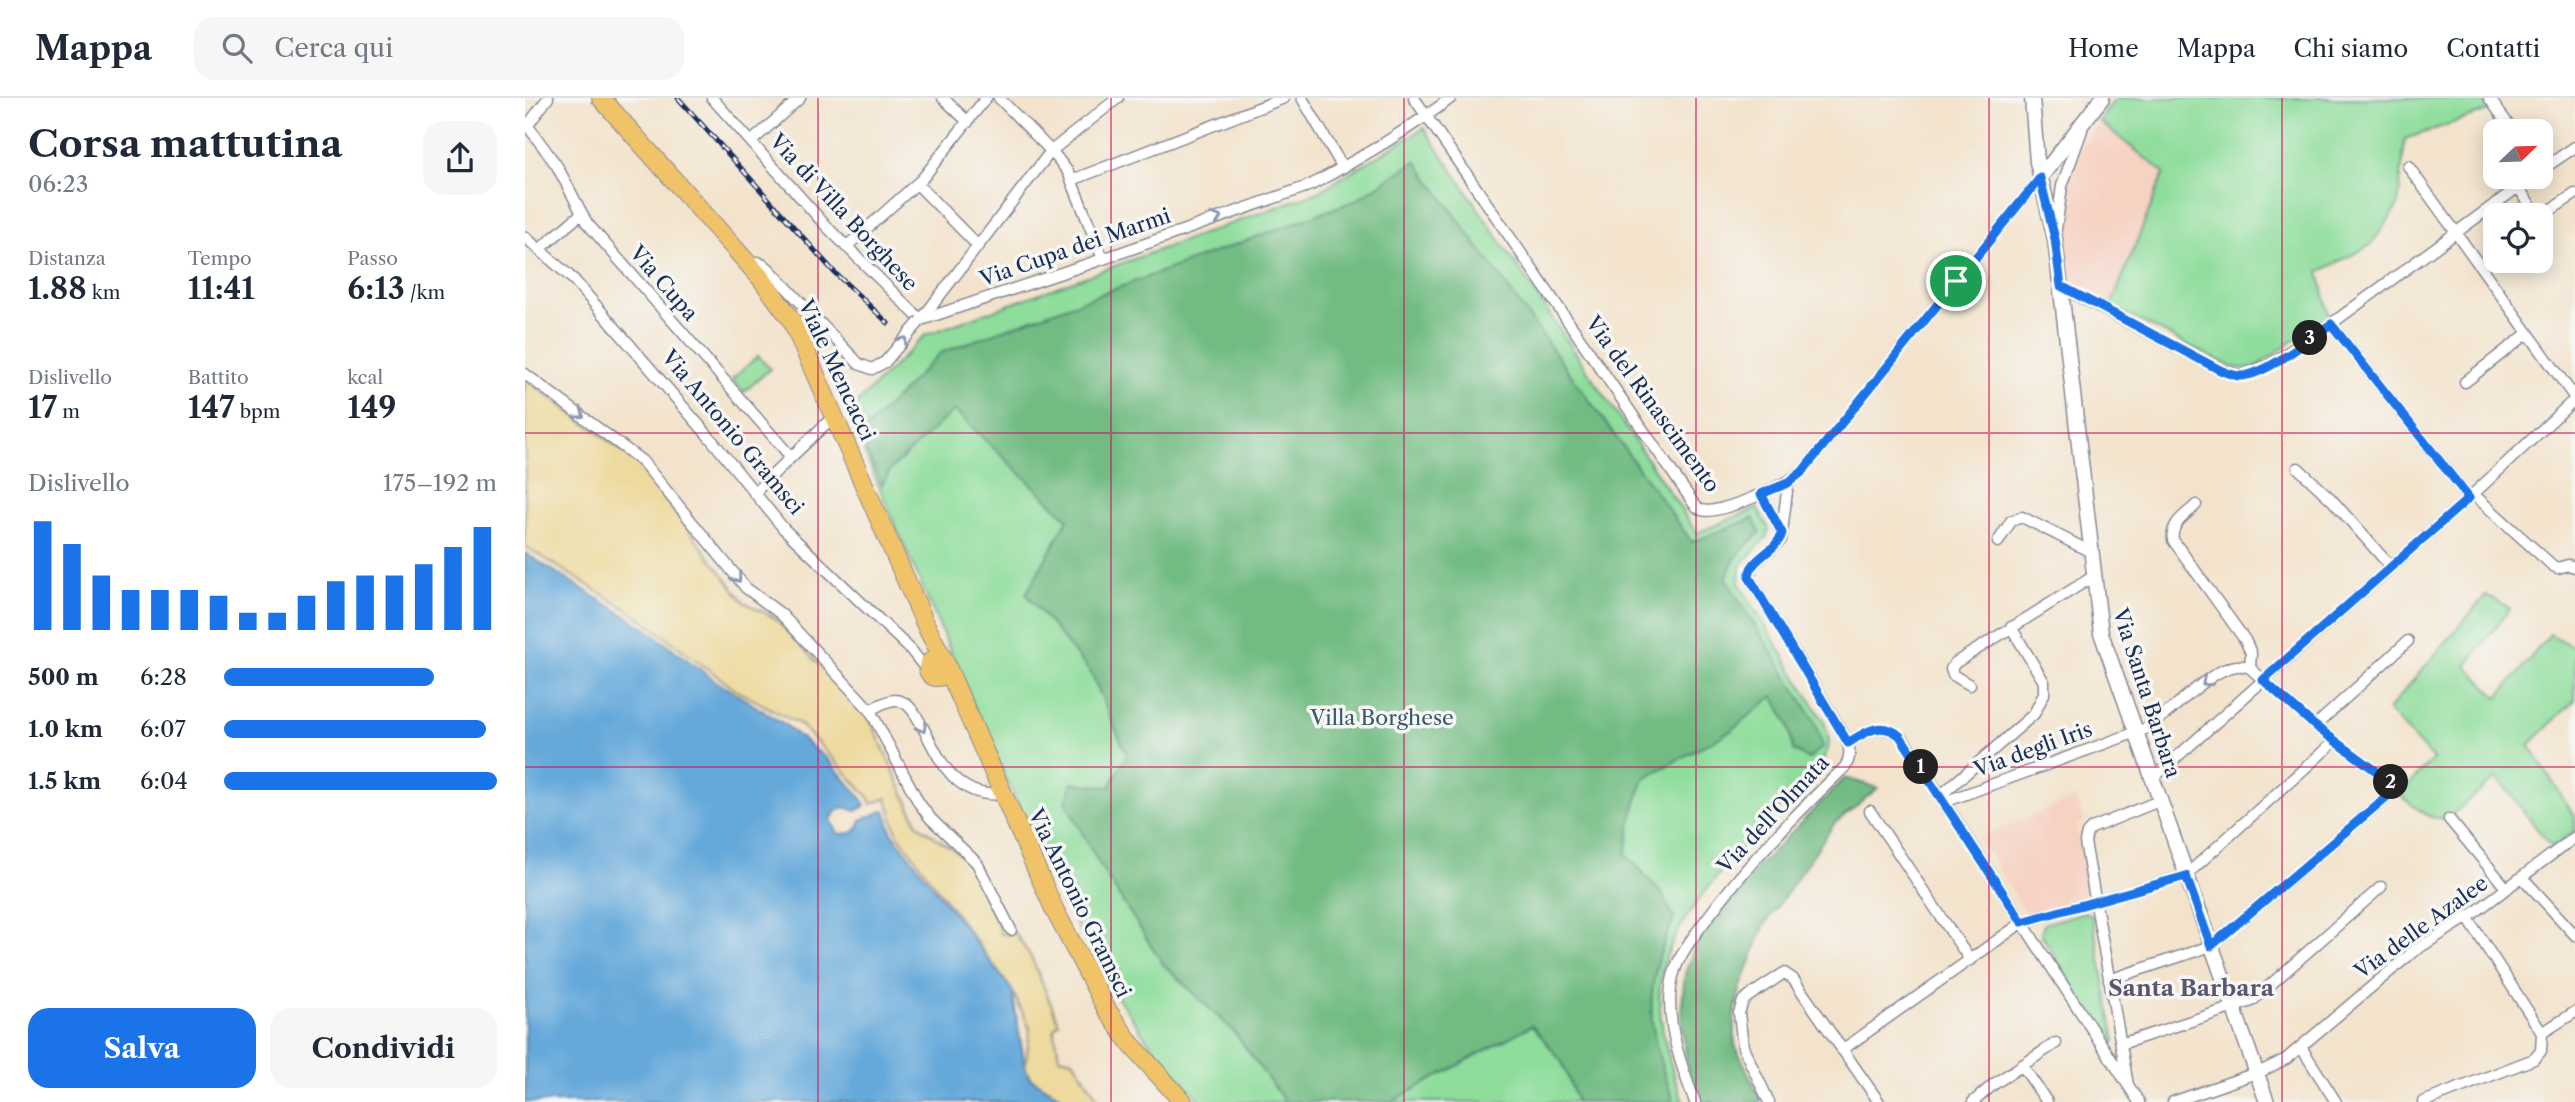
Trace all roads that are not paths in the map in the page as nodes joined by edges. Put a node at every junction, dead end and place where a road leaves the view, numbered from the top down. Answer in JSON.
{"nodes":[{"id":1,"x":548,"y":98,"type":"edge"},
{"id":2,"x":601,"y":98,"type":"edge"},
{"id":3,"x":712,"y":98,"type":"edge"},
{"id":4,"x":800,"y":98,"type":"edge"},
{"id":5,"x":943,"y":98,"type":"edge"},
{"id":6,"x":986,"y":98,"type":"edge"},
{"id":7,"x":999,"y":98,"type":"edge"},
{"id":8,"x":1118,"y":98,"type":"edge"},
{"id":9,"x":1284,"y":98,"type":"edge"},
{"id":10,"x":1302,"y":98,"type":"edge"},
{"id":11,"x":1414,"y":98,"type":"edge"},
{"id":12,"x":1451,"y":98,"type":"edge"},
{"id":13,"x":2032,"y":98,"type":"edge"},
{"id":14,"x":2102,"y":98,"type":"edge"},
{"id":15,"x":2489,"y":98,"type":"edge"},
{"id":16,"x":1426,"y":116,"type":"junction"},
{"id":17,"x":2088,"y":116,"type":"junction"},
{"id":18,"x":2504,"y":119,"type":"edge"},
{"id":19,"x":968,"y":122,"type":"junction"},
{"id":20,"x":527,"y":124,"type":"edge"},
{"id":21,"x":751,"y":142,"type":"junction"},
{"id":22,"x":2575,"y":147,"type":"edge"},
{"id":23,"x":1051,"y":151,"type":"junction"},
{"id":24,"x":2553,"y":162,"type":"edge"},
{"id":25,"x":2409,"y":166,"type":"dead end"},
{"id":26,"x":1343,"y":168,"type":"junction"},
{"id":27,"x":2040,"y":178,"type":"junction"},
{"id":28,"x":1072,"y":180,"type":"junction"},
{"id":29,"x":918,"y":184,"type":"junction"},
{"id":30,"x":2515,"y":189,"type":"edge"},
{"id":31,"x":2519,"y":189,"type":"edge"},
{"id":32,"x":2575,"y":194,"type":"edge"},
{"id":33,"x":581,"y":214,"type":"junction"},
{"id":34,"x":2455,"y":231,"type":"junction"},
{"id":35,"x":525,"y":237,"type":"edge"},
{"id":36,"x":2055,"y":239,"type":"junction"},
{"id":37,"x":976,"y":244,"type":"junction"},
{"id":38,"x":846,"y":247,"type":"junction"},
{"id":39,"x":540,"y":249,"type":"junction"},
{"id":40,"x":1103,"y":259,"type":"junction"},
{"id":41,"x":747,"y":262,"type":"junction"},
{"id":42,"x":2061,"y":286,"type":"junction"},
{"id":43,"x":921,"y":320,"type":"junction"},
{"id":44,"x":2331,"y":324,"type":"junction"},
{"id":45,"x":2528,"y":333,"type":"junction"},
{"id":46,"x":525,"y":374,"type":"edge"},
{"id":47,"x":2465,"y":382,"type":"dead end"},
{"id":48,"x":2575,"y":399,"type":"edge"},
{"id":49,"x":835,"y":415,"type":"junction"},
{"id":50,"x":791,"y":457,"type":"junction"},
{"id":51,"x":2298,"y":468,"type":"dead end"},
{"id":52,"x":1788,"y":483,"type":"junction"},
{"id":53,"x":754,"y":493,"type":"junction"},
{"id":54,"x":1761,"y":494,"type":"junction"},
{"id":55,"x":2471,"y":496,"type":"junction"},
{"id":56,"x":2196,"y":505,"type":"dead end"},
{"id":57,"x":1782,"y":533,"type":"junction"},
{"id":58,"x":1998,"y":542,"type":"dead end"},
{"id":59,"x":2091,"y":552,"type":"junction"},
{"id":60,"x":2391,"y":567,"type":"junction"},
{"id":61,"x":2575,"y":567,"type":"edge"},
{"id":62,"x":2094,"y":576,"type":"junction"},
{"id":63,"x":2011,"y":627,"type":"junction"},
{"id":64,"x":2408,"y":641,"type":"dead end"},
{"id":65,"x":936,"y":667,"type":"junction"},
{"id":66,"x":2251,"y":668,"type":"junction"},
{"id":67,"x":2263,"y":680,"type":"junction"},
{"id":68,"x":1970,"y":685,"type":"dead end"},
{"id":69,"x":870,"y":709,"type":"junction"},
{"id":70,"x":2315,"y":726,"type":"junction"},
{"id":71,"x":2135,"y":733,"type":"junction"},
{"id":72,"x":2335,"y":741,"type":"junction"},
{"id":73,"x":1848,"y":743,"type":"junction"},
{"id":74,"x":2151,"y":779,"type":"junction"},
{"id":75,"x":1002,"y":794,"type":"junction"},
{"id":76,"x":1942,"y":799,"type":"junction"},
{"id":77,"x":2159,"y":801,"type":"junction"},
{"id":78,"x":1870,"y":811,"type":"dead end"},
{"id":79,"x":2449,"y":819,"type":"dead end"},
{"id":80,"x":2575,"y":837,"type":"edge"},
{"id":81,"x":2186,"y":876,"type":"junction"},
{"id":82,"x":2522,"y":877,"type":"junction"},
{"id":83,"x":2381,"y":887,"type":"dead end"},
{"id":84,"x":2507,"y":889,"type":"junction"},
{"id":85,"x":2095,"y":901,"type":"junction"},
{"id":86,"x":2467,"y":917,"type":"junction"},
{"id":87,"x":2022,"y":922,"type":"junction"},
{"id":88,"x":1010,"y":930,"type":"dead end"},
{"id":89,"x":2575,"y":935,"type":"edge"},
{"id":90,"x":2211,"y":946,"type":"junction"},
{"id":91,"x":1970,"y":960,"type":"junction"},
{"id":92,"x":2109,"y":980,"type":"junction"},
{"id":93,"x":2233,"y":1009,"type":"junction"},
{"id":94,"x":2575,"y":1013,"type":"edge"},
{"id":95,"x":2542,"y":1033,"type":"junction"},
{"id":96,"x":2056,"y":1043,"type":"dead end"},
{"id":97,"x":2120,"y":1044,"type":"junction"},
{"id":98,"x":2301,"y":1047,"type":"junction"},
{"id":99,"x":1843,"y":1050,"type":"junction"},
{"id":100,"x":2022,"y":1065,"type":"junction"},
{"id":101,"x":2256,"y":1073,"type":"junction"},
{"id":102,"x":2128,"y":1085,"type":"junction"},
{"id":103,"x":1183,"y":1102,"type":"edge"},
{"id":104,"x":1695,"y":1102,"type":"edge"},
{"id":105,"x":1769,"y":1102,"type":"edge"},
{"id":106,"x":1879,"y":1102,"type":"edge"},
{"id":107,"x":1973,"y":1102,"type":"edge"},
{"id":108,"x":2047,"y":1102,"type":"edge"},
{"id":109,"x":2139,"y":1102,"type":"edge"},
{"id":110,"x":2172,"y":1102,"type":"edge"},
{"id":111,"x":2267,"y":1102,"type":"edge"},
{"id":112,"x":2336,"y":1102,"type":"edge"},
{"id":113,"x":2423,"y":1102,"type":"edge"}],
"edges":[{"from":1,"to":20,"type":"street"},
{"from":2,"to":41,"type":"main road","name":"Viale Mencacci"},
{"from":3,"to":21,"type":"street","name":"Via di Villa Borghese"},
{"from":4,"to":21,"type":"street"},
{"from":5,"to":19,"type":"street"},
{"from":6,"to":19,"type":"street"},
{"from":7,"to":23,"type":"street"},
{"from":8,"to":23,"type":"street"},
{"from":9,"to":28,"type":"street"},
{"from":10,"to":26,"type":"street"},
{"from":11,"to":16,"type":"street","name":"Via del Rinascimento"},
{"from":12,"to":16,"type":"street","name":"Via Cupa dei Marmi"},
{"from":13,"to":27,"type":"street","name":"Via Santa Barbara"},
{"from":14,"to":17,"type":"street","name":"Via del Rinascimento"},
{"from":15,"to":18,"type":"street"},
{"from":16,"to":26,"type":"street","name":"Via Cupa dei Marmi"},
{"from":16,"to":54,"type":"street","name":"Via del Rinascimento"},
{"from":17,"to":27,"type":"street","name":"Via del Rinascimento"},
{"from":17,"to":36,"type":"street","name":"Via Santa Barbara"},
{"from":19,"to":29,"type":"street"},
{"from":20,"to":33,"type":"street","name":"Via Cupa"},
{"from":21,"to":38,"type":"street","name":"Via di Villa Borghese"},
{"from":22,"to":24,"type":"street"},
{"from":23,"to":28,"type":"street"},
{"from":23,"to":37,"type":"street"},
{"from":25,"to":34,"type":"street"},
{"from":40,"to":26,"type":"street","name":"Via Cupa dei Marmi","one_way":true},
{"from":27,"to":36,"type":"street","name":"Via Santa Barbara"},
{"from":27,"to":52,"type":"street","name":"Via del Rinascimento"},
{"from":28,"to":40,"type":"street"},
{"from":29,"to":37,"type":"street"},
{"from":29,"to":38,"type":"street"},
{"from":30,"to":34,"type":"street"},
{"from":31,"to":32,"type":"street"},
{"from":33,"to":39,"type":"street"},
{"from":33,"to":50,"type":"street","name":"Via Cupa"},
{"from":34,"to":44,"type":"street"},
{"from":34,"to":45,"type":"street"},
{"from":35,"to":39,"type":"street","name":"Via Antonio Gramsci"},
{"from":36,"to":42,"type":"street","name":"Via Santa Barbara"},
{"from":37,"to":43,"type":"street"},
{"from":38,"to":43,"type":"street","name":"Via di Villa Borghese"},
{"from":39,"to":53,"type":"street","name":"Via Antonio Gramsci"},
{"from":40,"to":43,"type":"street","name":"Via Cupa dei Marmi"},
{"from":41,"to":43,"type":"street","one_way":true,"bridge":true},
{"from":41,"to":49,"type":"main road","name":"Viale Mencacci"},
{"from":42,"to":44,"type":"street"},
{"from":42,"to":59,"type":"street","name":"Via Santa Barbara"},
{"from":44,"to":55,"type":"street"},
{"from":45,"to":47,"type":"street"},
{"from":45,"to":48,"type":"street"},
{"from":46,"to":69,"type":"street","one_way":true},
{"from":48,"to":55,"type":"street"},
{"from":49,"to":50,"type":"street"},
{"from":49,"to":65,"type":"main road","name":"Viale Mencacci"},
{"from":50,"to":53,"type":"street"},
{"from":51,"to":60,"type":"street"},
{"from":52,"to":54,"type":"street","name":"Via del Rinascimento"},
{"from":52,"to":57,"type":"street"},
{"from":53,"to":65,"type":"street","name":"Via Antonio Gramsci"},
{"from":54,"to":57,"type":"street"},
{"from":55,"to":60,"type":"street"},
{"from":55,"to":61,"type":"street"},
{"from":56,"to":66,"type":"street"},
{"from":57,"to":73,"type":"street","name":"Via dell'Olmata"},
{"from":58,"to":59,"type":"street"},
{"from":59,"to":62,"type":"street","name":"Via Santa Barbara"},
{"from":60,"to":67,"type":"street"},
{"from":62,"to":63,"type":"street"},
{"from":62,"to":71,"type":"street","name":"Via Santa Barbara"},
{"from":63,"to":68,"type":"street"},
{"from":63,"to":76,"type":"street"},
{"from":64,"to":70,"type":"street"},
{"from":65,"to":75,"type":"main road","name":"Via Antonio Gramsci"},
{"from":66,"to":67,"type":"street"},
{"from":66,"to":71,"type":"street","name":"Via degli Iris","one_way":true},
{"from":67,"to":70,"type":"street"},
{"from":67,"to":74,"type":"street"},
{"from":69,"to":75,"type":"street","one_way":true},
{"from":69,"to":88,"type":"street"},
{"from":70,"to":72,"type":"street"},
{"from":71,"to":74,"type":"street","name":"Via Santa Barbara"},
{"from":71,"to":76,"type":"street","name":"Via degli Iris"},
{"from":72,"to":81,"type":"street"},
{"from":72,"to":90,"type":"street"},
{"from":73,"to":76,"type":"street"},
{"from":73,"to":104,"type":"street","name":"Via dell'Olmata"},
{"from":74,"to":77,"type":"street","name":"Via Santa Barbara"},
{"from":75,"to":103,"type":"main road","name":"Via Antonio Gramsci"},
{"from":76,"to":87,"type":"street"},
{"from":77,"to":81,"type":"street","name":"Via Santa Barbara"},
{"from":77,"to":85,"type":"street"},
{"from":78,"to":91,"type":"street"},
{"from":79,"to":84,"type":"street"},
{"from":80,"to":82,"type":"street","name":"Via delle Azalee"},
{"from":81,"to":85,"type":"street"},
{"from":81,"to":90,"type":"street","name":"Via Santa Barbara"},
{"from":82,"to":84,"type":"street","name":"Via delle Azalee"},
{"from":82,"to":89,"type":"street"},
{"from":83,"to":93,"type":"street"},
{"from":84,"to":86,"type":"street","name":"Via delle Azalee"},
{"from":85,"to":87,"type":"street"},
{"from":85,"to":92,"type":"street"},
{"from":86,"to":95,"type":"street"},
{"from":86,"to":98,"type":"street","name":"Via delle Azalee"},
{"from":87,"to":91,"type":"street"},
{"from":87,"to":102,"type":"street"},
{"from":90,"to":92,"type":"street"},
{"from":90,"to":93,"type":"street","name":"Via Santa Barbara"},
{"from":91,"to":99,"type":"street"},
{"from":92,"to":97,"type":"street"},
{"from":93,"to":97,"type":"street"},
{"from":93,"to":101,"type":"street","name":"Via Santa Barbara"},
{"from":94,"to":95,"type":"street"},
{"from":95,"to":113,"type":"street"},
{"from":96,"to":100,"type":"street"},
{"from":97,"to":102,"type":"street"},
{"from":98,"to":101,"type":"street","name":"Via delle Azalee"},
{"from":98,"to":112,"type":"street"},
{"from":99,"to":105,"type":"street"},
{"from":99,"to":106,"type":"street"},
{"from":100,"to":107,"type":"street"},
{"from":100,"to":108,"type":"street"},
{"from":101,"to":110,"type":"street","name":"Via delle Azalee"},
{"from":101,"to":111,"type":"street","name":"Via Santa Barbara"},
{"from":102,"to":109,"type":"street"}]}
